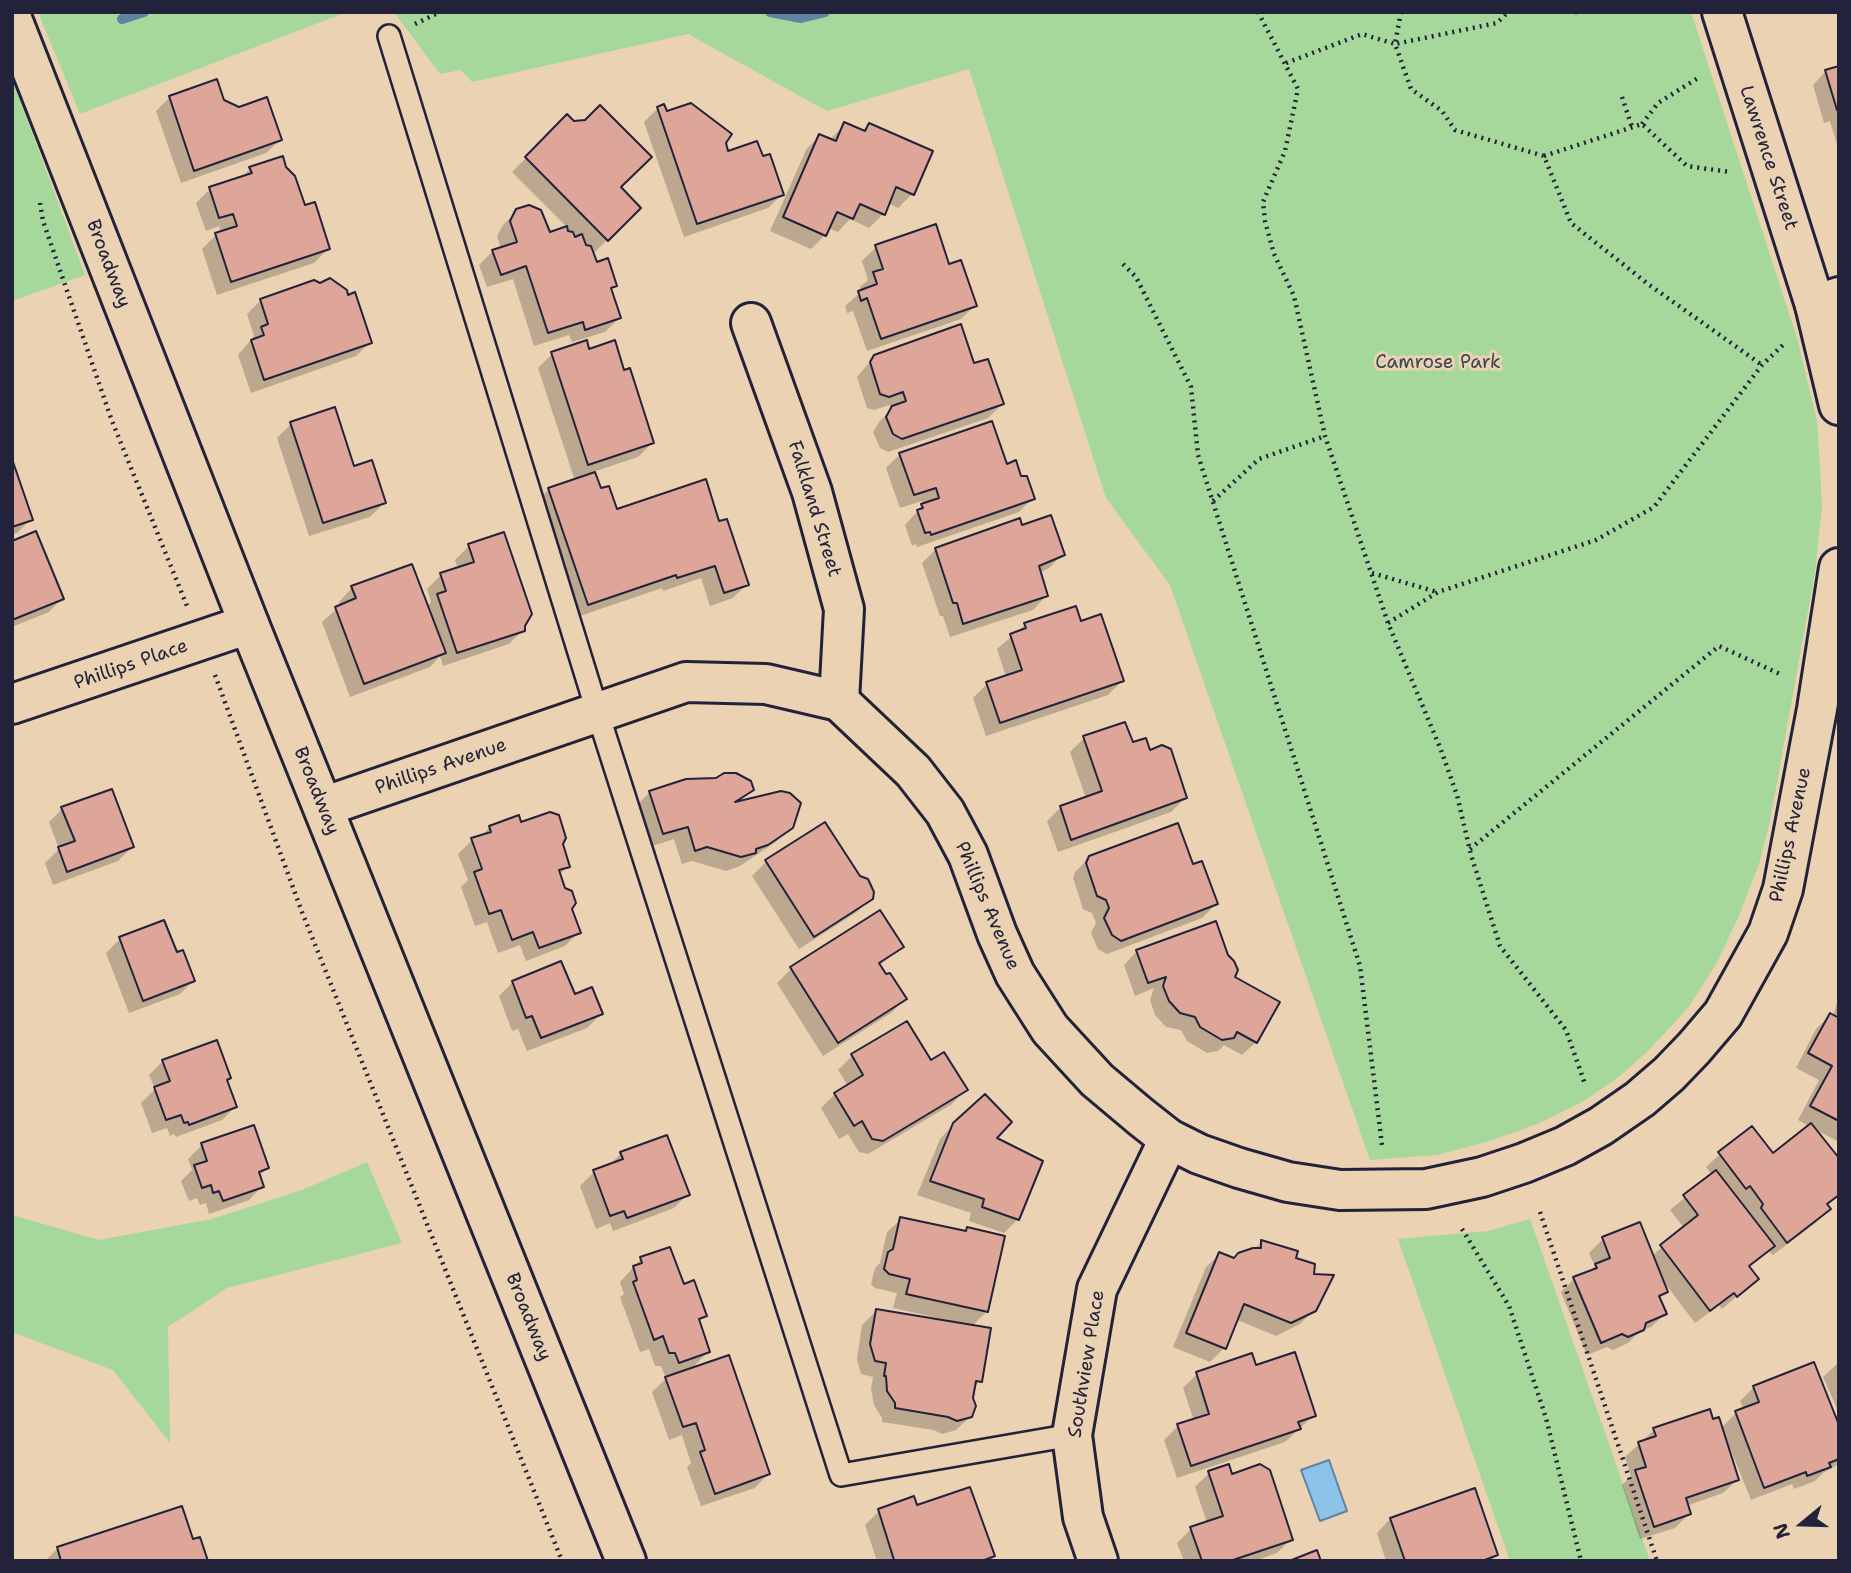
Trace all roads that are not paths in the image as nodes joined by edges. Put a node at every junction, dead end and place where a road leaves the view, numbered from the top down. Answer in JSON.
{"nodes":[{"id":1,"x":1722,"y":12,"type":"edge"},
{"id":2,"x":12,"y":19,"type":"edge"},
{"id":3,"x":389,"y":36,"type":"dead end"},
{"id":4,"x":1827,"y":301,"type":"edge"},
{"id":5,"x":751,"y":323,"type":"dead end"},
{"id":6,"x":1839,"y":405,"type":"edge"},
{"id":7,"x":1839,"y":568,"type":"edge"},
{"id":8,"x":248,"y":624,"type":"junction"},
{"id":9,"x":839,"y":701,"type":"junction"},
{"id":10,"x":12,"y":704,"type":"edge"},
{"id":11,"x":1828,"y":711,"type":"edge"},
{"id":12,"x":598,"y":713,"type":"junction"},
{"id":13,"x":323,"y":807,"type":"junction"},
{"id":14,"x":1169,"y":1139,"type":"junction"},
{"id":15,"x":1072,"y":1435,"type":"junction"},
{"id":16,"x":626,"y":1561,"type":"edge"},
{"id":17,"x":1098,"y":1561,"type":"edge"}],
"edges":[{"from":1,"to":4,"type":"street","name":"Lawrence Street"},
{"from":2,"to":8,"type":"street","name":"Broadway"},
{"from":3,"to":12,"type":"lane"},
{"from":4,"to":6,"type":"street"},
{"from":5,"to":9,"type":"street","name":"Falkland Street"},
{"from":7,"to":11,"type":"street","name":"Phillips Avenue"},
{"from":8,"to":10,"type":"street","name":"Phillips Place"},
{"from":8,"to":13,"type":"street","name":"Broadway"},
{"from":9,"to":12,"type":"street","name":"Phillips Avenue"},
{"from":9,"to":14,"type":"street","name":"Phillips Avenue"},
{"from":11,"to":14,"type":"street","name":"Phillips Avenue"},
{"from":12,"to":13,"type":"street","name":"Phillips Avenue"},
{"from":12,"to":15,"type":"lane"},
{"from":13,"to":16,"type":"street","name":"Broadway"},
{"from":14,"to":15,"type":"street","name":"Southview Place"},
{"from":15,"to":17,"type":"street","name":"Southview Place"}]}
